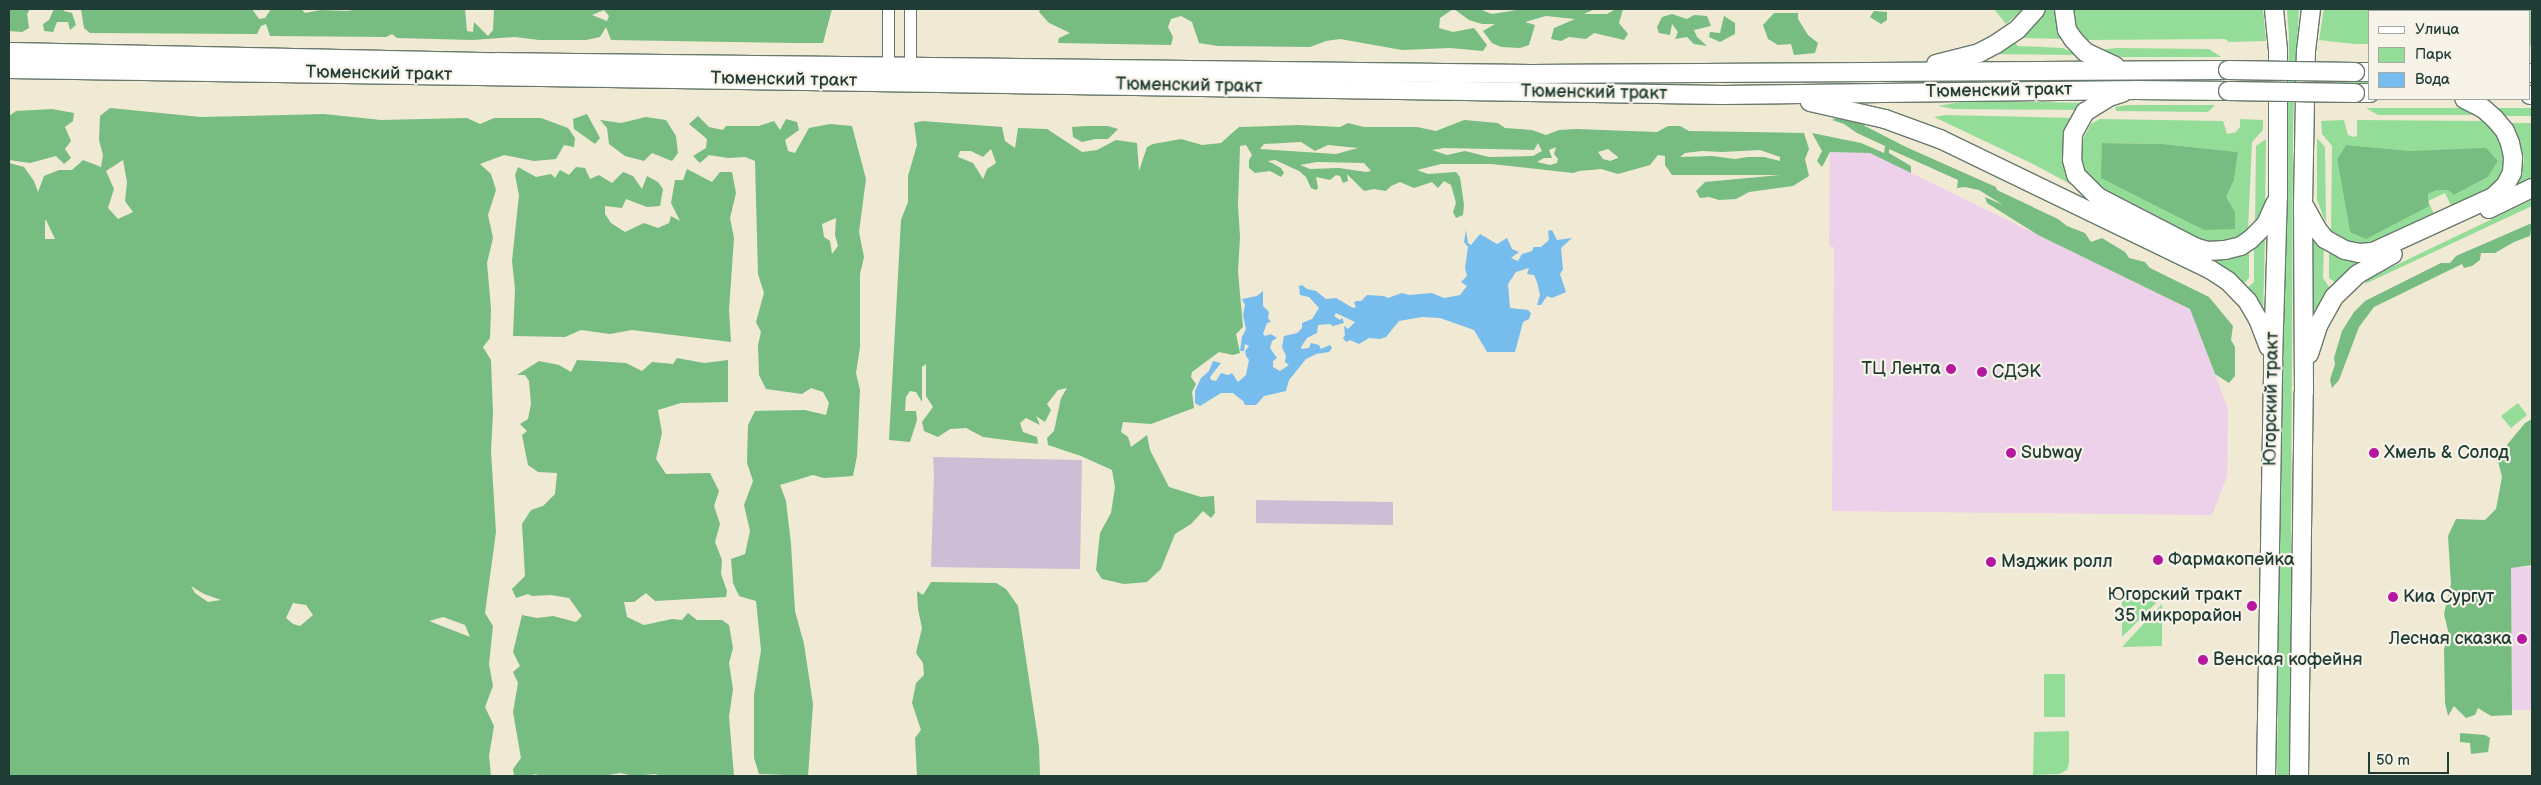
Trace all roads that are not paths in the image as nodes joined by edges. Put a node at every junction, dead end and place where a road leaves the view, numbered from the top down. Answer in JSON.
{"nodes":[{"id":1,"x":888,"y":9,"type":"edge"},
{"id":2,"x":910,"y":9,"type":"edge"},
{"id":3,"x":2036,"y":9,"type":"edge"},
{"id":4,"x":2064,"y":9,"type":"edge"},
{"id":5,"x":2276,"y":15,"type":"edge"},
{"id":6,"x":2309,"y":16,"type":"edge"},
{"id":7,"x":9,"y":52,"type":"edge"},
{"id":8,"x":888,"y":66,"type":"junction"},
{"id":9,"x":910,"y":66,"type":"junction"},
{"id":10,"x":2137,"y":69,"type":"junction"},
{"id":11,"x":9,"y":70,"type":"edge"},
{"id":12,"x":1887,"y":71,"type":"junction"},
{"id":13,"x":2362,"y":72,"type":"edge"},
{"id":14,"x":2137,"y":90,"type":"junction"},
{"id":15,"x":2362,"y":93,"type":"edge"},
{"id":16,"x":1722,"y":95,"type":"junction"},
{"id":17,"x":2466,"y":100,"type":"edge"},
{"id":18,"x":2532,"y":188,"type":"edge"},
{"id":19,"x":2278,"y":196,"type":"junction"},
{"id":20,"x":2303,"y":204,"type":"junction"},
{"id":21,"x":2273,"y":361,"type":"junction"},
{"id":22,"x":2304,"y":392,"type":"junction"},
{"id":23,"x":2266,"y":776,"type":"edge"},
{"id":24,"x":2300,"y":776,"type":"edge"}],
"edges":[{"from":1,"to":8,"type":"street"},
{"from":2,"to":9,"type":"street"},
{"from":3,"to":12,"type":"main road"},
{"from":4,"to":10,"type":"main road"},
{"from":5,"to":19,"type":"main road","name":"Югорский тракт"},
{"from":6,"to":20,"type":"main road","name":"Югорский тракт"},
{"from":7,"to":8,"type":"main road","name":"Тюменский тракт"},
{"from":8,"to":9,"type":"main road","name":"Тюменский тракт"},
{"from":9,"to":12,"type":"main road","name":"Тюменский тракт"},
{"from":10,"to":12,"type":"main road","name":"Тюменский тракт"},
{"from":10,"to":13,"type":"main road","name":"Тюменский тракт","bridge":true},
{"from":11,"to":16,"type":"main road","name":"Тюменский тракт"},
{"from":14,"to":15,"type":"main road","name":"Тюменский тракт","bridge":true},
{"from":14,"to":16,"type":"main road","name":"Тюменский тракт"},
{"from":14,"to":19,"type":"main road"},
{"from":16,"to":21,"type":"main road"},
{"from":17,"to":20,"type":"main road"},
{"from":18,"to":22,"type":"main road"},
{"from":19,"to":21,"type":"main road","name":"Югорский тракт"},
{"from":20,"to":22,"type":"main road","name":"Югорский тракт"},
{"from":21,"to":23,"type":"main road","name":"Югорский тракт"},
{"from":22,"to":24,"type":"main road","name":"Югорский тракт"}]}
